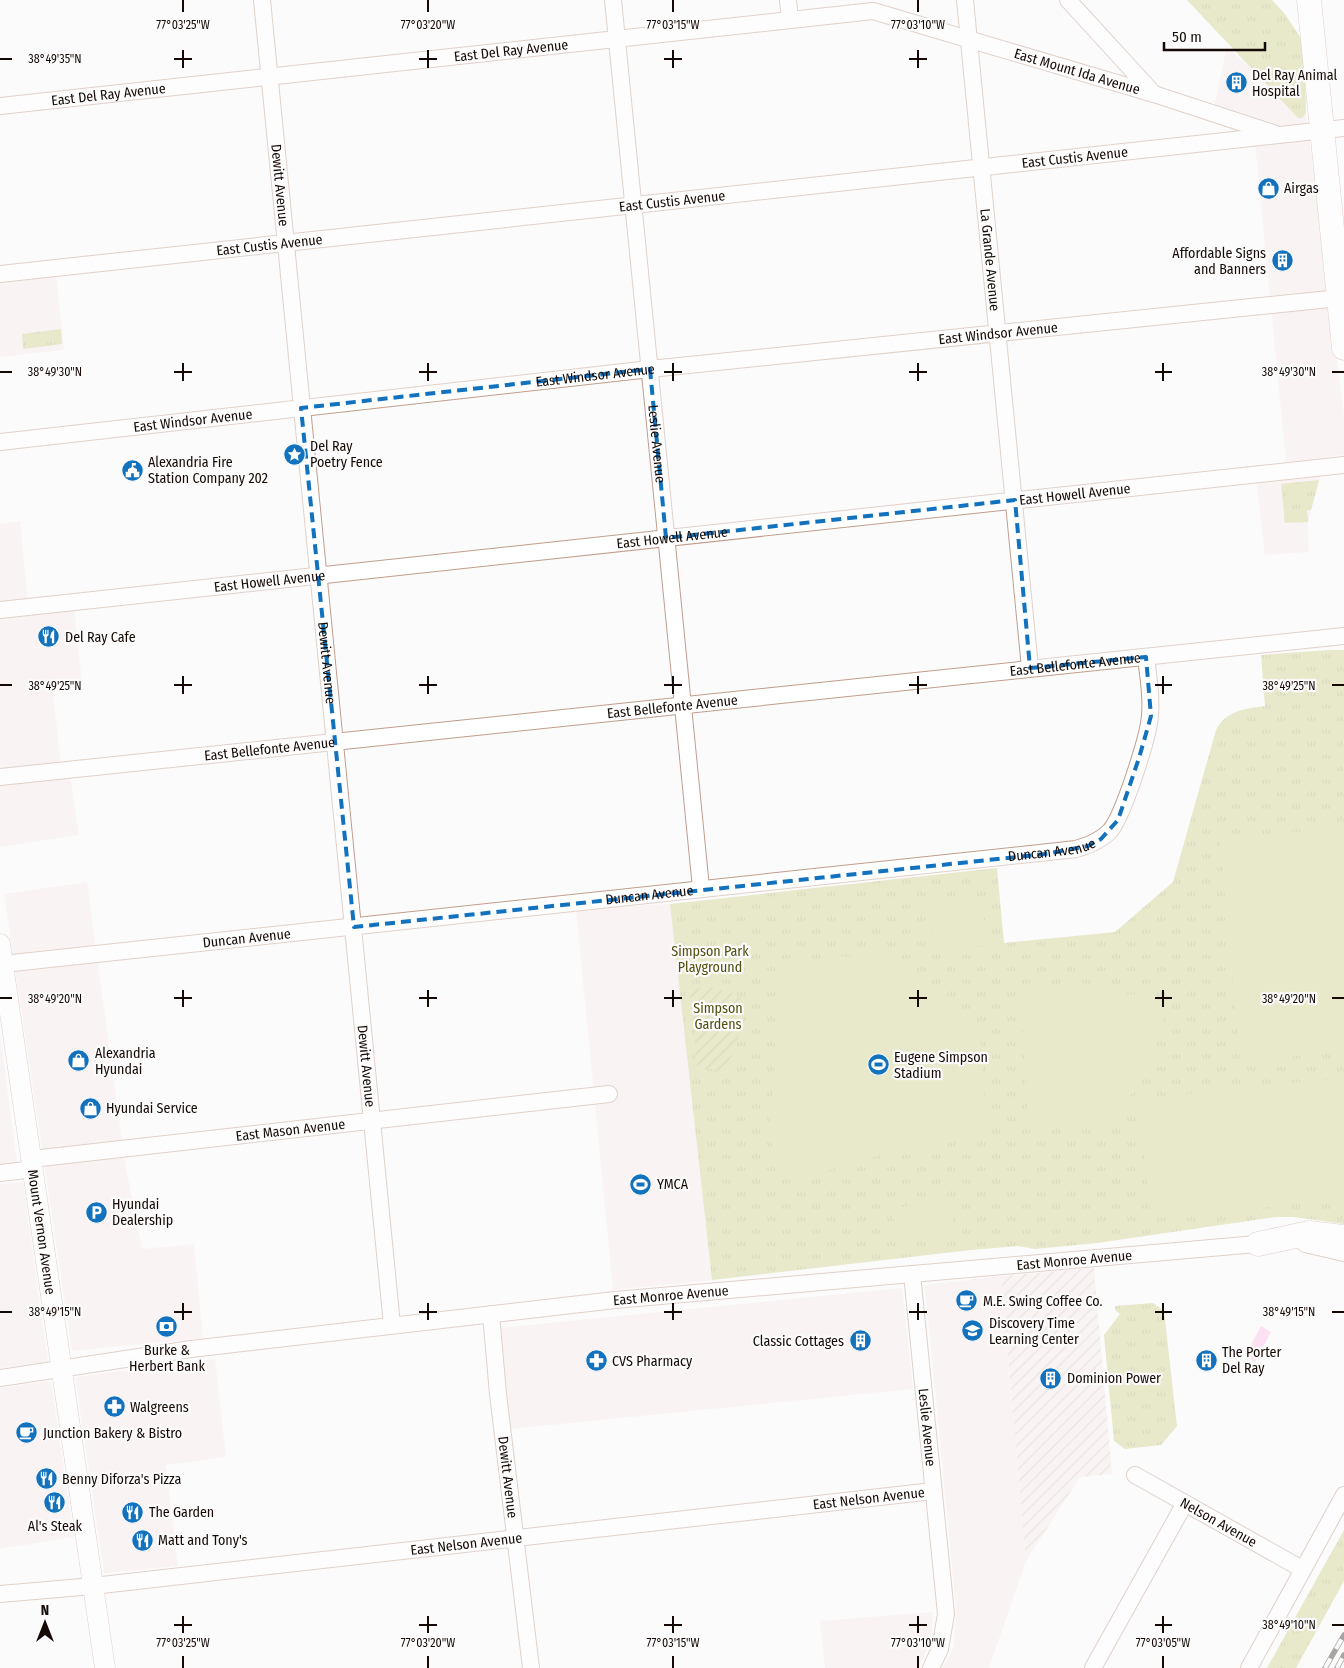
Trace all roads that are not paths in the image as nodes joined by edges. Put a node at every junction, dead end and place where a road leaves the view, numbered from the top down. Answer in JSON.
{"nodes":[{"id":1,"x":262,"y":0,"type":"edge"},
{"id":2,"x":613,"y":0,"type":"edge"},
{"id":3,"x":788,"y":0,"type":"edge"},
{"id":4,"x":965,"y":0,"type":"edge"},
{"id":5,"x":1068,"y":0,"type":"edge"},
{"id":6,"x":1309,"y":0,"type":"edge"},
{"id":7,"x":873,"y":11,"type":"joint"},
{"id":8,"x":790,"y":20,"type":"junction"},
{"id":9,"x":617,"y":39,"type":"junction"},
{"id":10,"x":969,"y":40,"type":"junction"},
{"id":11,"x":269,"y":76,"type":"junction"},
{"id":12,"x":1154,"y":94,"type":"junction"},
{"id":13,"x":0,"y":106,"type":"edge"},
{"id":14,"x":1333,"y":129,"type":"edge"},
{"id":15,"x":1281,"y":136,"type":"junction"},
{"id":16,"x":981,"y":167,"type":"junction"},
{"id":17,"x":634,"y":206,"type":"junction"},
{"id":18,"x":287,"y":243,"type":"junction"},
{"id":19,"x":0,"y":274,"type":"edge"},
{"id":20,"x":1339,"y":298,"type":"junction"},
{"id":21,"x":997,"y":334,"type":"junction"},
{"id":22,"x":1344,"y":348,"type":"edge"},
{"id":23,"x":650,"y":369,"type":"junction"},
{"id":24,"x":301,"y":408,"type":"junction"},
{"id":25,"x":0,"y":442,"type":"edge"},
{"id":26,"x":1344,"y":465,"type":"edge"},
{"id":27,"x":1014,"y":500,"type":"junction"},
{"id":28,"x":666,"y":538,"type":"junction"},
{"id":29,"x":317,"y":576,"type":"junction"},
{"id":30,"x":0,"y":610,"type":"edge"},
{"id":31,"x":1344,"y":636,"type":"edge"},
{"id":32,"x":1146,"y":657,"type":"junction"},
{"id":33,"x":1030,"y":668,"type":"junction"},
{"id":34,"x":683,"y":704,"type":"junction"},
{"id":35,"x":334,"y":741,"type":"junction"},
{"id":36,"x":0,"y":778,"type":"edge"},
{"id":37,"x":701,"y":888,"type":"junction"},
{"id":38,"x":354,"y":927,"type":"junction"},
{"id":39,"x":0,"y":944,"type":"edge"},
{"id":40,"x":3,"y":964,"type":"junction"},
{"id":41,"x":609,"y":1094,"type":"dead end"},
{"id":42,"x":371,"y":1121,"type":"junction"},
{"id":43,"x":33,"y":1164,"type":"junction"},
{"id":44,"x":0,"y":1173,"type":"edge"},
{"id":45,"x":1344,"y":1237,"type":"edge"},
{"id":46,"x":1258,"y":1244,"type":"junction"},
{"id":47,"x":1344,"y":1253,"type":"edge"},
{"id":48,"x":912,"y":1274,"type":"junction"},
{"id":49,"x":491,"y":1314,"type":"junction"},
{"id":50,"x":392,"y":1325,"type":"junction"},
{"id":51,"x":62,"y":1370,"type":"junction"},
{"id":52,"x":0,"y":1378,"type":"edge"},
{"id":53,"x":1135,"y":1475,"type":"dead end"},
{"id":54,"x":933,"y":1491,"type":"junction"},
{"id":55,"x":1344,"y":1494,"type":"edge"},
{"id":56,"x":1185,"y":1503,"type":"junction"},
{"id":57,"x":516,"y":1538,"type":"junction"},
{"id":58,"x":1302,"y":1569,"type":"junction"},
{"id":59,"x":93,"y":1586,"type":"junction"},
{"id":60,"x":0,"y":1594,"type":"edge"},
{"id":61,"x":105,"y":1668,"type":"edge"},
{"id":62,"x":531,"y":1668,"type":"edge"},
{"id":63,"x":932,"y":1668,"type":"edge"},
{"id":64,"x":1093,"y":1668,"type":"edge"},
{"id":65,"x":1249,"y":1668,"type":"edge"}],
"edges":[{"from":1,"to":11,"type":"street","name":"Dewitt Avenue"},
{"from":2,"to":9,"type":"street","name":"Leslie Avenue"},
{"from":3,"to":8,"type":"street"},
{"from":4,"to":10,"type":"street","name":"La Grande Avenue"},
{"from":5,"to":12,"type":"street"},
{"from":6,"to":14,"type":"highway"},
{"from":7,"to":8,"type":"street","name":"East Del Ray Avenue"},
{"from":7,"to":10,"type":"street","name":"East Mount Ida Avenue"},
{"from":8,"to":9,"type":"street","name":"East Del Ray Avenue"},
{"from":9,"to":11,"type":"street","name":"East Del Ray Avenue"},
{"from":9,"to":17,"type":"street","name":"Leslie Avenue"},
{"from":10,"to":12,"type":"street","name":"East Mount Ida Avenue"},
{"from":10,"to":16,"type":"street","name":"La Grande Avenue"},
{"from":11,"to":13,"type":"street","name":"East Del Ray Avenue"},
{"from":11,"to":18,"type":"street","name":"Dewitt Avenue"},
{"from":12,"to":15,"type":"street","name":"East Mount Ida Avenue"},
{"from":14,"to":15,"type":"street","name":"East Custis Avenue"},
{"from":14,"to":20,"type":"highway"},
{"from":15,"to":16,"type":"street","name":"East Custis Avenue"},
{"from":16,"to":17,"type":"street","name":"East Custis Avenue"},
{"from":16,"to":21,"type":"street","name":"La Grande Avenue"},
{"from":17,"to":18,"type":"street","name":"East Custis Avenue"},
{"from":17,"to":23,"type":"street","name":"Leslie Avenue"},
{"from":18,"to":19,"type":"street","name":"East Custis Avenue"},
{"from":18,"to":24,"type":"street","name":"Dewitt Avenue"},
{"from":20,"to":21,"type":"street","name":"East Windsor Avenue"},
{"from":20,"to":22,"type":"highway"},
{"from":21,"to":23,"type":"street","name":"East Windsor Avenue"},
{"from":21,"to":27,"type":"street","name":"La Grande Avenue"},
{"from":23,"to":24,"type":"street","name":"East Windsor Avenue"},
{"from":23,"to":28,"type":"street","name":"Leslie Avenue"},
{"from":24,"to":25,"type":"street","name":"East Windsor Avenue"},
{"from":24,"to":29,"type":"street","name":"Dewitt Avenue"},
{"from":26,"to":27,"type":"street","name":"East Howell Avenue"},
{"from":27,"to":28,"type":"street","name":"East Howell Avenue"},
{"from":27,"to":33,"type":"street","name":"La Grande Avenue"},
{"from":28,"to":29,"type":"street","name":"East Howell Avenue"},
{"from":28,"to":34,"type":"street","name":"Leslie Avenue"},
{"from":29,"to":30,"type":"street","name":"East Howell Avenue"},
{"from":29,"to":35,"type":"street","name":"Dewitt Avenue"},
{"from":31,"to":32,"type":"street","name":"East Bellefonte Avenue"},
{"from":32,"to":33,"type":"street","name":"East Bellefonte Avenue"},
{"from":32,"to":37,"type":"street","name":"Duncan Avenue"},
{"from":33,"to":34,"type":"street","name":"East Bellefonte Avenue"},
{"from":34,"to":35,"type":"street","name":"East Bellefonte Avenue"},
{"from":34,"to":37,"type":"street","name":"Leslie Avenue"},
{"from":35,"to":36,"type":"street","name":"East Bellefonte Avenue"},
{"from":35,"to":38,"type":"street","name":"Dewitt Avenue"},
{"from":37,"to":38,"type":"street","name":"Duncan Avenue"},
{"from":38,"to":40,"type":"street","name":"Duncan Avenue"},
{"from":38,"to":42,"type":"street","name":"Dewitt Avenue"},
{"from":39,"to":40,"type":"main road","name":"Mount Vernon Avenue"},
{"from":40,"to":43,"type":"main road","name":"Mount Vernon Avenue"},
{"from":41,"to":42,"type":"street","name":"East Mason Avenue"},
{"from":42,"to":43,"type":"street","name":"East Mason Avenue"},
{"from":42,"to":50,"type":"street","name":"Dewitt Avenue"},
{"from":43,"to":44,"type":"street","name":"East Mason Avenue"},
{"from":43,"to":51,"type":"main road","name":"Mount Vernon Avenue"},
{"from":45,"to":46,"type":"highway"},
{"from":46,"to":47,"type":"street","name":"East Monroe Avenue"},
{"from":46,"to":48,"type":"street","name":"East Monroe Avenue"},
{"from":48,"to":49,"type":"street","name":"East Monroe Avenue"},
{"from":48,"to":54,"type":"street","name":"Leslie Avenue"},
{"from":49,"to":50,"type":"street","name":"East Monroe Avenue"},
{"from":49,"to":57,"type":"street","name":"Dewitt Avenue"},
{"from":50,"to":51,"type":"street","name":"East Monroe Avenue"},
{"from":51,"to":52,"type":"street","name":"East Monroe Avenue"},
{"from":51,"to":59,"type":"main road","name":"Mount Vernon Avenue"},
{"from":53,"to":56,"type":"street","name":"Nelson Avenue"},
{"from":54,"to":57,"type":"street","name":"East Nelson Avenue"},
{"from":54,"to":63,"type":"street","name":"Leslie Avenue"},
{"from":55,"to":58,"type":"street"},
{"from":56,"to":58,"type":"street","name":"Nelson Avenue"},
{"from":56,"to":64,"type":"street"},
{"from":57,"to":59,"type":"street","name":"East Nelson Avenue"},
{"from":57,"to":62,"type":"street","name":"Dewitt Avenue"},
{"from":58,"to":65,"type":"street"},
{"from":59,"to":60,"type":"street","name":"East Nelson Avenue"},
{"from":59,"to":61,"type":"main road","name":"Mount Vernon Avenue"}]}
